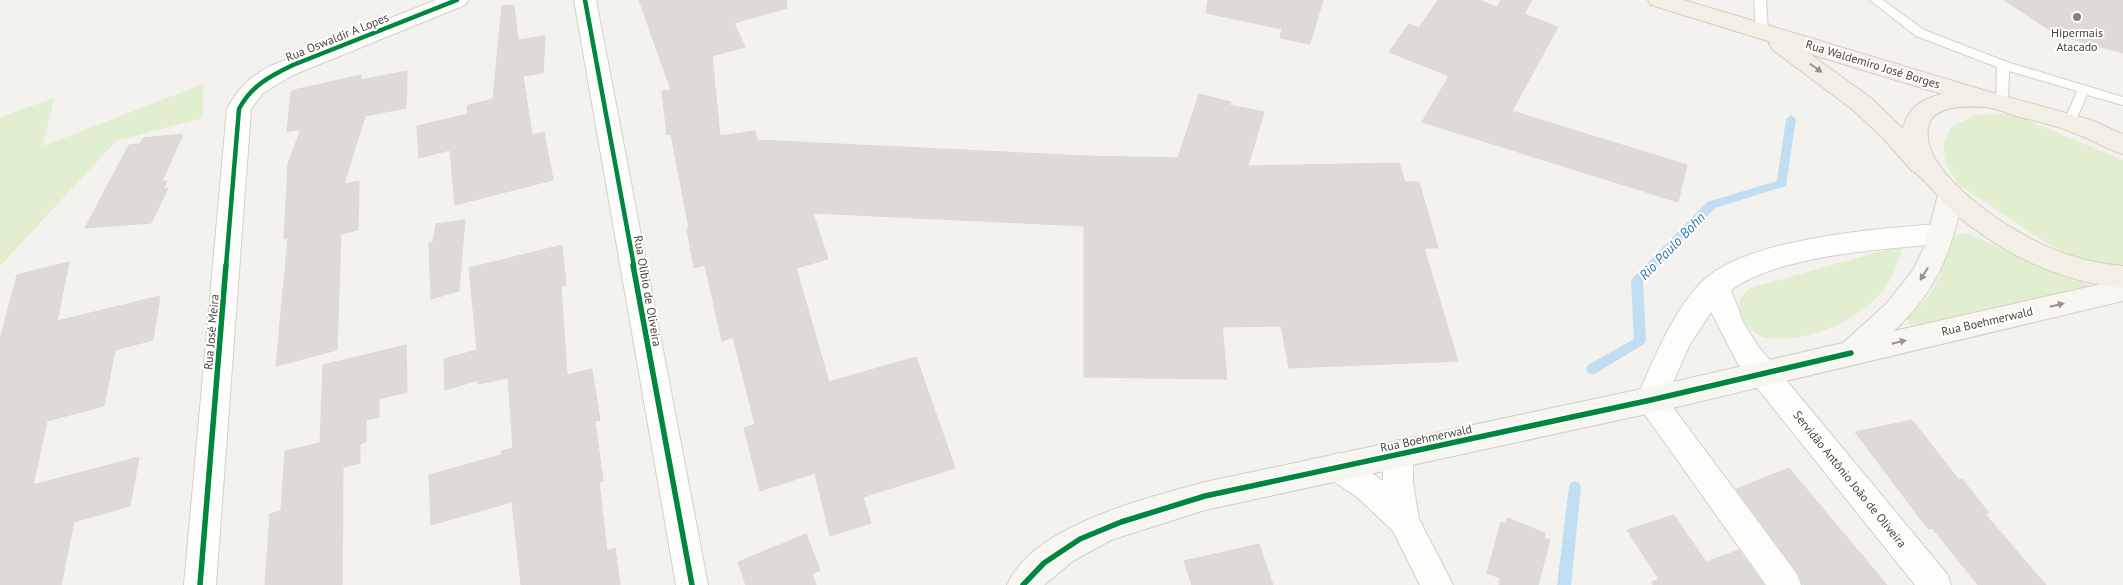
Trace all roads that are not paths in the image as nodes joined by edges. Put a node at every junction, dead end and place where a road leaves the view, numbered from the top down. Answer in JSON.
{"nodes":[{"id":1,"x":456,"y":0,"type":"edge"},
{"id":2,"x":585,"y":0,"type":"edge"},
{"id":3,"x":1659,"y":0,"type":"edge"},
{"id":4,"x":1760,"y":0,"type":"edge"},
{"id":5,"x":1876,"y":0,"type":"edge"},
{"id":6,"x":1762,"y":30,"type":"junction"},
{"id":7,"x":2003,"y":65,"type":"junction"},
{"id":8,"x":254,"y":86,"type":"joint"},
{"id":9,"x":2083,"y":91,"type":"junction"},
{"id":10,"x":1994,"y":101,"type":"junction"},
{"id":11,"x":2123,"y":101,"type":"edge"},
{"id":12,"x":2076,"y":124,"type":"junction"},
{"id":13,"x":2123,"y":137,"type":"edge"},
{"id":14,"x":2123,"y":145,"type":"edge"},
{"id":15,"x":1928,"y":172,"type":"junction"},
{"id":16,"x":1951,"y":195,"type":"junction"},
{"id":17,"x":1940,"y":234,"type":"junction"},
{"id":18,"x":2123,"y":277,"type":"edge"},
{"id":19,"x":1716,"y":286,"type":"junction"},
{"id":20,"x":2123,"y":290,"type":"edge"},
{"id":21,"x":1851,"y":353,"type":"junction"},
{"id":22,"x":1764,"y":373,"type":"junction"},
{"id":23,"x":1651,"y":400,"type":"junction"},
{"id":24,"x":1398,"y":454,"type":"junction"},
{"id":25,"x":1338,"y":467,"type":"junction"},
{"id":26,"x":1404,"y":521,"type":"junction"},
{"id":27,"x":200,"y":585,"type":"edge"},
{"id":28,"x":692,"y":585,"type":"edge"},
{"id":29,"x":1023,"y":585,"type":"edge"},
{"id":30,"x":1437,"y":585,"type":"edge"},
{"id":31,"x":1784,"y":585,"type":"edge"},
{"id":32,"x":1935,"y":585,"type":"edge"}],
"edges":[{"from":1,"to":8,"type":"street","name":"Rua Oswaldir A Lopes"},
{"from":2,"to":28,"type":"street","name":"Rua Olíbio de Oliveira"},
{"from":3,"to":6,"type":"main road","name":"Rua Waldemiro José Borges"},
{"from":4,"to":6,"type":"lane"},
{"from":5,"to":7,"type":"lane"},
{"from":6,"to":10,"type":"main road","name":"Rua Waldemiro José Borges"},
{"from":6,"to":15,"type":"main road","name":"Rua Waldemiro José Borges","one_way":true},
{"from":7,"to":9,"type":"lane"},
{"from":7,"to":10,"type":"lane"},
{"from":8,"to":27,"type":"street","name":"Rua José Meira"},
{"from":9,"to":11,"type":"lane"},
{"from":9,"to":12,"type":"lane"},
{"from":10,"to":12,"type":"main road","name":"Rua Waldemiro José Borges"},
{"from":10,"to":15,"type":"main road"},
{"from":12,"to":13,"type":"main road"},
{"from":12,"to":14,"type":"main road"},
{"from":15,"to":16,"type":"main road","name":"Rua Waldemiro José Borges"},
{"from":16,"to":17,"type":"main road","name":"Rua Boehmerwald"},
{"from":16,"to":18,"type":"main road","name":"Rua Waldemiro José Borges"},
{"from":17,"to":19,"type":"street"},
{"from":17,"to":21,"type":"main road","name":"Rua Boehmerwald","one_way":true},
{"from":19,"to":22,"type":"street","name":"Servidão Antônio João de Oliveira"},
{"from":19,"to":23,"type":"street"},
{"from":21,"to":20,"type":"main road","name":"Rua Boehmerwald","one_way":true},
{"from":21,"to":22,"type":"main road","name":"Rua Boehmerwald"},
{"from":22,"to":23,"type":"main road","name":"Rua Boehmerwald"},
{"from":22,"to":32,"type":"street","name":"Servidão Antônio João de Oliveira"},
{"from":23,"to":24,"type":"main road","name":"Rua Boehmerwald"},
{"from":23,"to":31,"type":"street"},
{"from":24,"to":25,"type":"main road","name":"Rua Boehmerwald"},
{"from":24,"to":26,"type":"street"},
{"from":25,"to":26,"type":"street"},
{"from":25,"to":29,"type":"main road","name":"Rua Boehmerwald"},
{"from":26,"to":30,"type":"street"}]}
